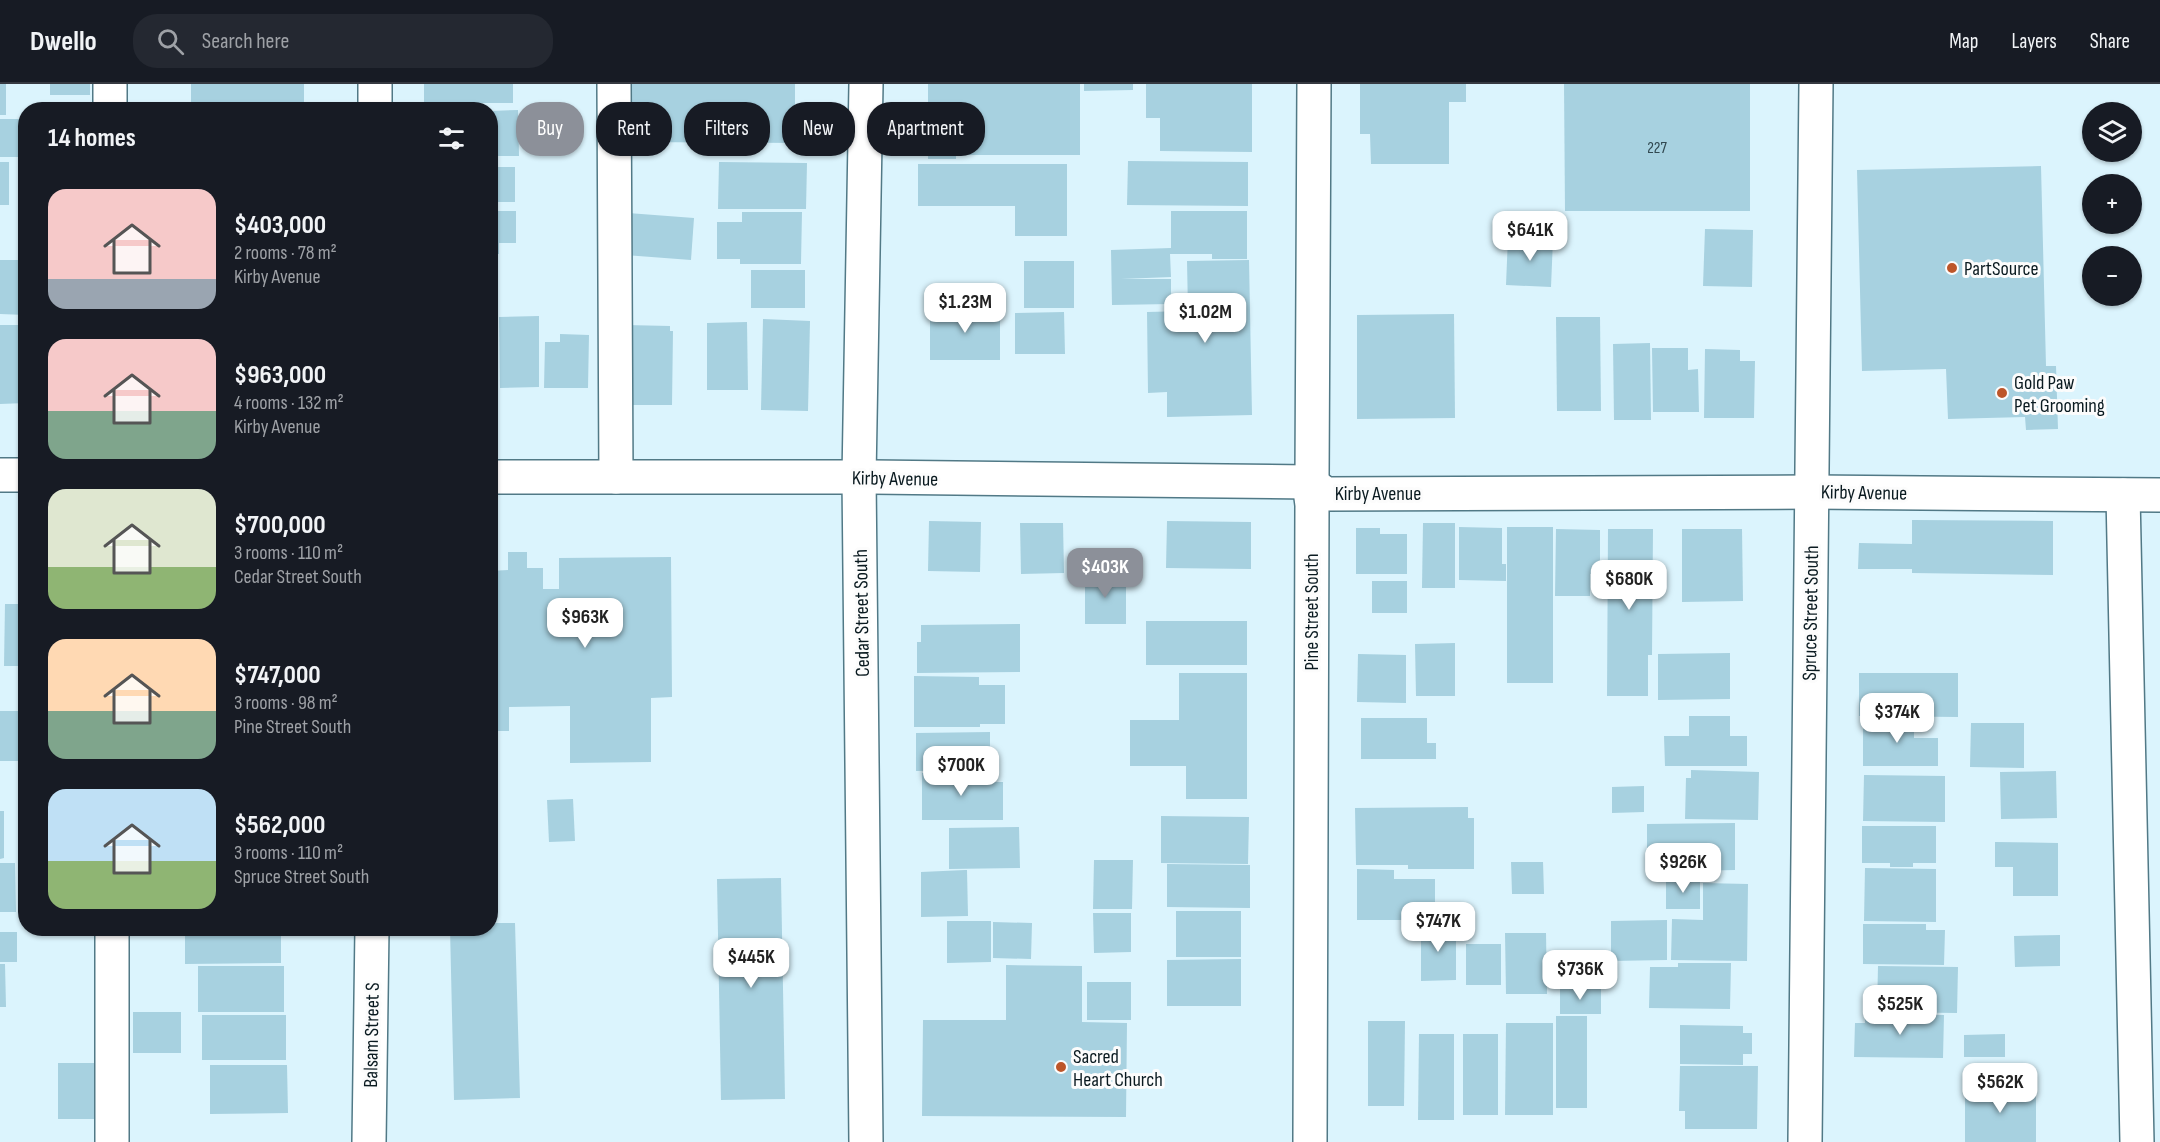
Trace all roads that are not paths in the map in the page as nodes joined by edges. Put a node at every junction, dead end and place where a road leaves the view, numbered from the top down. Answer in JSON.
{"nodes":[{"id":1,"x":110,"y":84,"type":"edge"},
{"id":2,"x":375,"y":84,"type":"edge"},
{"id":3,"x":614,"y":84,"type":"edge"},
{"id":4,"x":866,"y":84,"type":"edge"},
{"id":5,"x":1314,"y":84,"type":"edge"},
{"id":6,"x":1816,"y":84,"type":"edge"},
{"id":7,"x":110,"y":102,"type":"edge"},
{"id":8,"x":375,"y":102,"type":"edge"},
{"id":9,"x":0,"y":475,"type":"edge"},
{"id":10,"x":18,"y":475,"type":"edge"},
{"id":11,"x":498,"y":477,"type":"edge"},
{"id":12,"x":616,"y":477,"type":"junction"},
{"id":13,"x":859,"y":477,"type":"junction"},
{"id":14,"x":1309,"y":482,"type":"junction"},
{"id":15,"x":1810,"y":492,"type":"junction"},
{"id":16,"x":2123,"y":495,"type":"junction"},
{"id":17,"x":2160,"y":495,"type":"edge"},
{"id":18,"x":112,"y":936,"type":"edge"},
{"id":19,"x":372,"y":936,"type":"edge"},
{"id":20,"x":112,"y":1142,"type":"edge"},
{"id":21,"x":369,"y":1142,"type":"edge"},
{"id":22,"x":866,"y":1142,"type":"edge"},
{"id":23,"x":1310,"y":1142,"type":"edge"},
{"id":24,"x":1805,"y":1142,"type":"edge"},
{"id":25,"x":2137,"y":1142,"type":"edge"}],
"edges":[{"from":1,"to":7,"type":"street"},
{"from":2,"to":8,"type":"street"},
{"from":3,"to":12,"type":"street"},
{"from":4,"to":13,"type":"street","name":"Cedar Street South"},
{"from":5,"to":14,"type":"street","name":"Pine Street South"},
{"from":6,"to":15,"type":"street","name":"Spruce Street South"},
{"from":9,"to":10,"type":"street"},
{"from":11,"to":12,"type":"street","name":"Kirby Avenue"},
{"from":12,"to":13,"type":"street","name":"Kirby Avenue"},
{"from":13,"to":14,"type":"street","name":"Kirby Avenue"},
{"from":13,"to":22,"type":"street","name":"Cedar Street South"},
{"from":14,"to":15,"type":"street","name":"Kirby Avenue"},
{"from":14,"to":23,"type":"street","name":"Pine Street South"},
{"from":15,"to":16,"type":"street","name":"Kirby Avenue"},
{"from":15,"to":24,"type":"street","name":"Spruce Street South"},
{"from":16,"to":17,"type":"street","name":"Kirby Avenue"},
{"from":16,"to":25,"type":"street"},
{"from":18,"to":20,"type":"street"},
{"from":19,"to":21,"type":"street","name":"Balsam Street S"}]}
